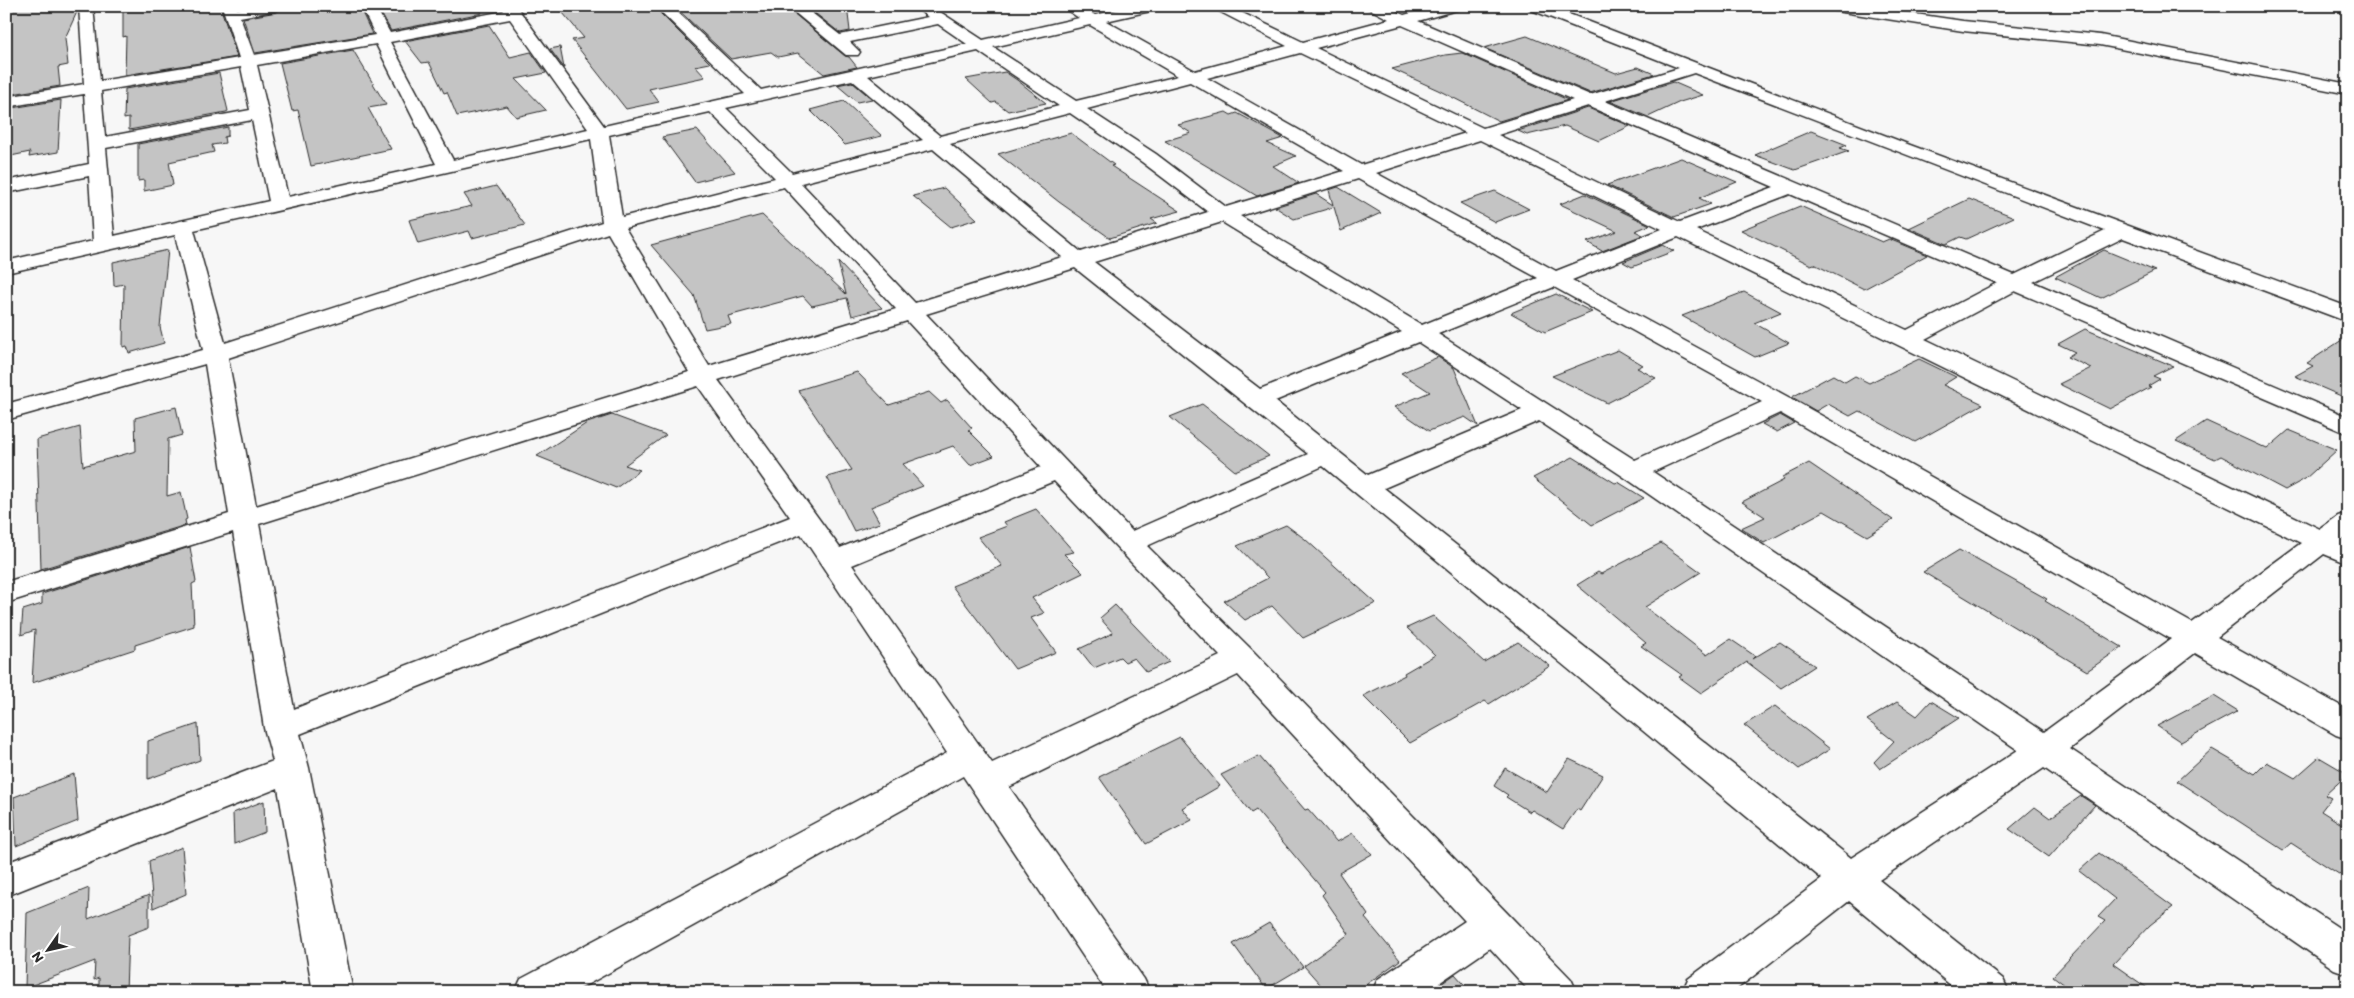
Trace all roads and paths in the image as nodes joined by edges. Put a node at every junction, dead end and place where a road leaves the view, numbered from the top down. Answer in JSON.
{"nodes":[{"id":1,"x":86,"y":6,"type":"edge"},
{"id":2,"x":277,"y":6,"type":"edge"},
{"id":3,"x":368,"y":6,"type":"edge"},
{"id":4,"x":662,"y":6,"type":"edge"},
{"id":5,"x":794,"y":6,"type":"edge"},
{"id":6,"x":1068,"y":6,"type":"edge"},
{"id":7,"x":1154,"y":6,"type":"edge"},
{"id":8,"x":1216,"y":6,"type":"edge"},
{"id":9,"x":1371,"y":6,"type":"edge"},
{"id":10,"x":1455,"y":6,"type":"edge"},
{"id":11,"x":1534,"y":6,"type":"edge"},
{"id":12,"x":1830,"y":6,"type":"edge"},
{"id":13,"x":231,"y":10,"type":"edge"},
{"id":14,"x":510,"y":10,"type":"edge"},
{"id":15,"x":931,"y":13,"type":"edge"},
{"id":16,"x":1093,"y":20,"type":"junction"},
{"id":17,"x":1402,"y":20,"type":"junction"},
{"id":18,"x":381,"y":39,"type":"junction"},
{"id":19,"x":839,"y":40,"type":"junction"},
{"id":20,"x":982,"y":46,"type":"junction"},
{"id":21,"x":1300,"y":48,"type":"junction"},
{"id":22,"x":248,"y":60,"type":"junction"},
{"id":23,"x":1694,"y":68,"type":"junction"},
{"id":24,"x":864,"y":72,"type":"junction"},
{"id":25,"x":1192,"y":77,"type":"junction"},
{"id":26,"x":93,"y":87,"type":"junction"},
{"id":27,"x":2348,"y":89,"type":"edge"},
{"id":28,"x":757,"y":96,"type":"junction"},
{"id":29,"x":1587,"y":101,"type":"junction"},
{"id":30,"x":6,"y":102,"type":"edge"},
{"id":31,"x":714,"y":106,"type":"junction"},
{"id":32,"x":1074,"y":108,"type":"junction"},
{"id":33,"x":260,"y":113,"type":"junction"},
{"id":34,"x":599,"y":132,"type":"junction"},
{"id":35,"x":1481,"y":134,"type":"junction"},
{"id":36,"x":937,"y":143,"type":"junction"},
{"id":37,"x":97,"y":144,"type":"junction"},
{"id":38,"x":447,"y":167,"type":"junction"},
{"id":39,"x":99,"y":168,"type":"junction"},
{"id":40,"x":1358,"y":171,"type":"junction"},
{"id":41,"x":788,"y":180,"type":"junction"},
{"id":42,"x":1793,"y":186,"type":"junction"},
{"id":43,"x":6,"y":187,"type":"edge"},
{"id":44,"x":280,"y":205,"type":"junction"},
{"id":45,"x":1223,"y":214,"type":"junction"},
{"id":46,"x":613,"y":225,"type":"junction"},
{"id":47,"x":184,"y":227,"type":"junction"},
{"id":48,"x":1679,"y":229,"type":"junction"},
{"id":49,"x":2123,"y":230,"type":"junction"},
{"id":50,"x":104,"y":245,"type":"junction"},
{"id":51,"x":1078,"y":260,"type":"junction"},
{"id":52,"x":6,"y":267,"type":"edge"},
{"id":53,"x":1554,"y":279,"type":"junction"},
{"id":54,"x":2016,"y":282,"type":"junction"},
{"id":55,"x":911,"y":313,"type":"junction"},
{"id":56,"x":2348,"y":315,"type":"edge"},
{"id":57,"x":1421,"y":334,"type":"junction"},
{"id":58,"x":1907,"y":338,"type":"junction"},
{"id":59,"x":215,"y":354,"type":"junction"},
{"id":60,"x":704,"y":377,"type":"junction"},
{"id":61,"x":1257,"y":399,"type":"junction"},
{"id":62,"x":1781,"y":403,"type":"junction"},
{"id":63,"x":6,"y":412,"type":"edge"},
{"id":64,"x":1539,"y":412,"type":"junction"},
{"id":65,"x":2348,"y":426,"type":"edge"},
{"id":66,"x":1327,"y":455,"type":"junction"},
{"id":67,"x":1059,"y":469,"type":"junction"},
{"id":68,"x":1633,"y":471,"type":"junction"},
{"id":69,"x":1364,"y":486,"type":"junction"},
{"id":70,"x":244,"y":518,"type":"junction"},
{"id":71,"x":807,"y":521,"type":"junction"},
{"id":72,"x":2340,"y":540,"type":"edge"},
{"id":73,"x":1128,"y":544,"type":"junction"},
{"id":74,"x":834,"y":561,"type":"junction"},
{"id":75,"x":6,"y":593,"type":"edge"},
{"id":76,"x":2195,"y":638,"type":"junction"},
{"id":77,"x":1242,"y":660,"type":"junction"},
{"id":78,"x":2348,"y":726,"type":"edge"},
{"id":79,"x":281,"y":728,"type":"junction"},
{"id":80,"x":2044,"y":750,"type":"junction"},
{"id":81,"x":292,"y":768,"type":"junction"},
{"id":82,"x":977,"y":769,"type":"junction"},
{"id":83,"x":1850,"y":879,"type":"junction"},
{"id":84,"x":6,"y":880,"type":"edge"},
{"id":85,"x":1493,"y":924,"type":"junction"},
{"id":86,"x":2348,"y":956,"type":"edge"},
{"id":87,"x":333,"y":992,"type":"edge"},
{"id":88,"x":535,"y":992,"type":"edge"},
{"id":89,"x":1130,"y":992,"type":"edge"},
{"id":90,"x":1392,"y":992,"type":"edge"},
{"id":91,"x":1557,"y":992,"type":"edge"},
{"id":92,"x":1702,"y":992,"type":"edge"},
{"id":93,"x":1989,"y":992,"type":"edge"}],
"edges":[{"from":1,"to":26,"type":"street"},
{"from":2,"to":13,"type":"street"},
{"from":3,"to":18,"type":"street"},
{"from":4,"to":28,"type":"street"},
{"from":5,"to":19,"type":"street"},
{"from":6,"to":16,"type":"street"},
{"from":7,"to":16,"type":"street"},
{"from":8,"to":21,"type":"street"},
{"from":9,"to":17,"type":"street"},
{"from":10,"to":17,"type":"street"},
{"from":11,"to":23,"type":"street"},
{"from":12,"to":27,"type":"street"},
{"from":13,"to":22,"type":"street"},
{"from":14,"to":18,"type":"street"},
{"from":14,"to":34,"type":"street"},
{"from":15,"to":19,"type":"street"},
{"from":15,"to":20,"type":"street"},
{"from":16,"to":20,"type":"street"},
{"from":16,"to":25,"type":"street"},
{"from":17,"to":21,"type":"street"},
{"from":17,"to":29,"type":"street"},
{"from":18,"to":22,"type":"street"},
{"from":18,"to":38,"type":"street"},
{"from":19,"to":24,"type":"street"},
{"from":20,"to":24,"type":"street"},
{"from":20,"to":32,"type":"street"},
{"from":21,"to":25,"type":"street"},
{"from":21,"to":35,"type":"street"},
{"from":22,"to":26,"type":"street"},
{"from":22,"to":33,"type":"street"},
{"from":23,"to":29,"type":"street"},
{"from":23,"to":49,"type":"street"},
{"from":24,"to":28,"type":"street"},
{"from":24,"to":36,"type":"street"},
{"from":25,"to":32,"type":"street"},
{"from":25,"to":40,"type":"street"},
{"from":26,"to":30,"type":"street"},
{"from":26,"to":37,"type":"street"},
{"from":28,"to":31,"type":"street"},
{"from":29,"to":35,"type":"street"},
{"from":29,"to":42,"type":"street"},
{"from":31,"to":34,"type":"street"},
{"from":31,"to":41,"type":"street"},
{"from":32,"to":36,"type":"street"},
{"from":32,"to":45,"type":"street"},
{"from":33,"to":37,"type":"street"},
{"from":33,"to":44,"type":"street"},
{"from":34,"to":38,"type":"street"},
{"from":34,"to":46,"type":"street"},
{"from":35,"to":40,"type":"street"},
{"from":35,"to":48,"type":"street"},
{"from":36,"to":41,"type":"street"},
{"from":36,"to":51,"type":"street"},
{"from":37,"to":39,"type":"street"},
{"from":38,"to":44,"type":"street"},
{"from":39,"to":43,"type":"street"},
{"from":39,"to":50,"type":"street"},
{"from":40,"to":45,"type":"street"},
{"from":40,"to":53,"type":"street"},
{"from":41,"to":46,"type":"street"},
{"from":41,"to":55,"type":"street"},
{"from":42,"to":48,"type":"street"},
{"from":42,"to":54,"type":"street"},
{"from":44,"to":47,"type":"street"},
{"from":45,"to":51,"type":"street"},
{"from":45,"to":57,"type":"street"},
{"from":46,"to":59,"type":"street"},
{"from":46,"to":60,"type":"street"},
{"from":47,"to":50,"type":"street"},
{"from":47,"to":59,"type":"street"},
{"from":48,"to":53,"type":"street"},
{"from":48,"to":58,"type":"street"},
{"from":49,"to":54,"type":"street"},
{"from":49,"to":56,"type":"street"},
{"from":50,"to":52,"type":"street"},
{"from":51,"to":55,"type":"street"},
{"from":51,"to":61,"type":"street"},
{"from":53,"to":57,"type":"street"},
{"from":53,"to":62,"type":"street"},
{"from":54,"to":58,"type":"street"},
{"from":54,"to":65,"type":"street"},
{"from":55,"to":60,"type":"street"},
{"from":55,"to":67,"type":"street"},
{"from":57,"to":61,"type":"street"},
{"from":57,"to":64,"type":"street"},
{"from":58,"to":72,"type":"street"},
{"from":59,"to":63,"type":"street"},
{"from":59,"to":70,"type":"street"},
{"from":60,"to":70,"type":"street"},
{"from":60,"to":71,"type":"street"},
{"from":61,"to":66,"type":"street"},
{"from":62,"to":68,"type":"street"},
{"from":62,"to":76,"type":"street"},
{"from":64,"to":68,"type":"street"},
{"from":64,"to":69,"type":"street"},
{"from":66,"to":69,"type":"street"},
{"from":66,"to":73,"type":"street"},
{"from":67,"to":73,"type":"street"},
{"from":67,"to":74,"type":"street"},
{"from":68,"to":80,"type":"street"},
{"from":69,"to":83,"type":"street"},
{"from":70,"to":75,"type":"street"},
{"from":70,"to":79,"type":"street"},
{"from":71,"to":74,"type":"street"},
{"from":71,"to":79,"type":"street"},
{"from":72,"to":76,"type":"street"},
{"from":73,"to":77,"type":"street"},
{"from":74,"to":82,"type":"street"},
{"from":76,"to":78,"type":"street"},
{"from":76,"to":80,"type":"street"},
{"from":77,"to":82,"type":"street"},
{"from":77,"to":85,"type":"street"},
{"from":79,"to":81,"type":"street"},
{"from":80,"to":83,"type":"street"},
{"from":80,"to":86,"type":"street"},
{"from":81,"to":84,"type":"street"},
{"from":81,"to":87,"type":"street"},
{"from":82,"to":88,"type":"street"},
{"from":82,"to":89,"type":"street"},
{"from":83,"to":92,"type":"street"},
{"from":83,"to":93,"type":"street"},
{"from":85,"to":90,"type":"street"},
{"from":85,"to":91,"type":"street"}]}
